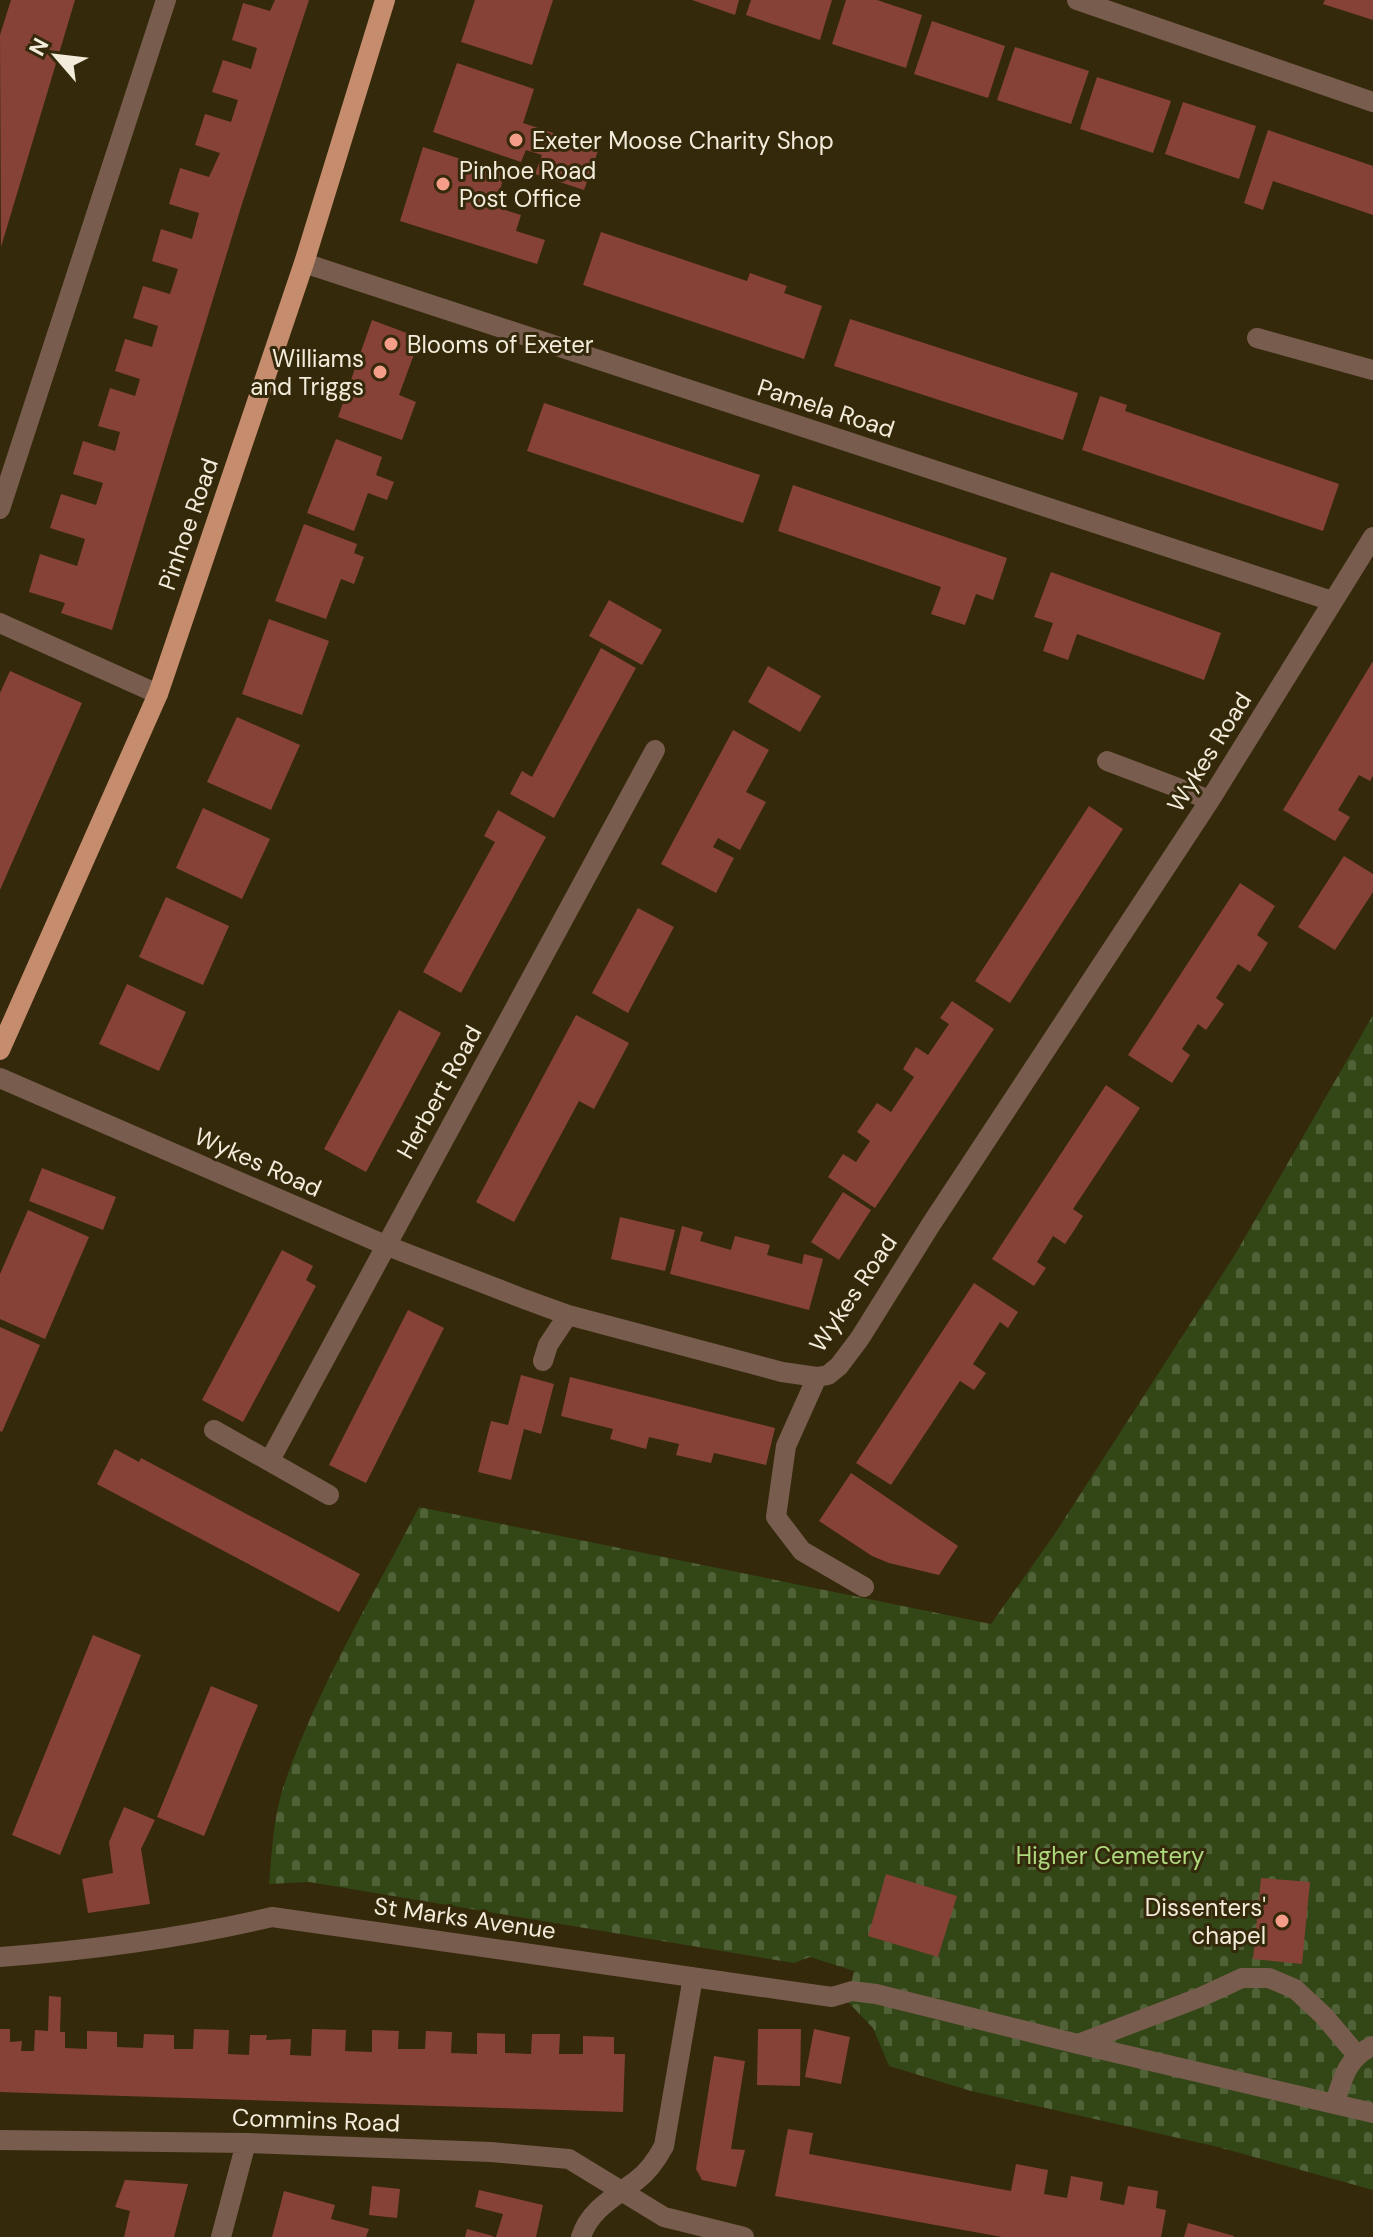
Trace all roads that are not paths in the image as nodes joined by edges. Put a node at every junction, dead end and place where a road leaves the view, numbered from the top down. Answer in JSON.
{"nodes":[{"id":1,"x":166,"y":0,"type":"edge"},
{"id":2,"x":385,"y":0,"type":"edge"},
{"id":3,"x":1077,"y":0,"type":"edge"},
{"id":4,"x":1373,"y":102,"type":"edge"},
{"id":5,"x":304,"y":263,"type":"junction"},
{"id":6,"x":1257,"y":338,"type":"dead end"},
{"id":7,"x":1373,"y":370,"type":"edge"},
{"id":8,"x":0,"y":509,"type":"edge"},
{"id":9,"x":1373,"y":537,"type":"edge"},
{"id":10,"x":1332,"y":601,"type":"junction"},
{"id":11,"x":0,"y":623,"type":"edge"},
{"id":12,"x":158,"y":694,"type":"junction"},
{"id":13,"x":655,"y":750,"type":"dead end"},
{"id":14,"x":1107,"y":761,"type":"dead end"},
{"id":15,"x":1210,"y":800,"type":"junction"},
{"id":16,"x":0,"y":1050,"type":"edge"},
{"id":17,"x":0,"y":1078,"type":"edge"},
{"id":18,"x":385,"y":1245,"type":"junction"},
{"id":19,"x":568,"y":1315,"type":"junction"},
{"id":20,"x":543,"y":1361,"type":"dead end"},
{"id":21,"x":817,"y":1377,"type":"junction"},
{"id":22,"x":214,"y":1430,"type":"dead end"},
{"id":23,"x":270,"y":1460,"type":"junction"},
{"id":24,"x":329,"y":1495,"type":"dead end"},
{"id":25,"x":864,"y":1587,"type":"dead end"},
{"id":26,"x":0,"y":1957,"type":"edge"},
{"id":27,"x":693,"y":1977,"type":"junction"},
{"id":28,"x":1078,"y":2044,"type":"junction"},
{"id":29,"x":1365,"y":2050,"type":"edge"},
{"id":30,"x":1335,"y":2103,"type":"junction"},
{"id":31,"x":1373,"y":2113,"type":"edge"},
{"id":32,"x":0,"y":2140,"type":"edge"},
{"id":33,"x":246,"y":2143,"type":"junction"},
{"id":34,"x":621,"y":2190,"type":"junction"},
{"id":35,"x":221,"y":2237,"type":"edge"},
{"id":36,"x":581,"y":2237,"type":"edge"},
{"id":37,"x":744,"y":2237,"type":"edge"}],
"edges":[{"from":1,"to":8,"type":"street"},
{"from":2,"to":5,"type":"main road","name":"Pinhoe Road"},
{"from":3,"to":4,"type":"street"},
{"from":5,"to":10,"type":"street","name":"Pamela Road"},
{"from":5,"to":12,"type":"main road","name":"Pinhoe Road"},
{"from":6,"to":7,"type":"street"},
{"from":9,"to":10,"type":"street","name":"Wykes Road"},
{"from":10,"to":15,"type":"street","name":"Wykes Road"},
{"from":11,"to":12,"type":"street"},
{"from":12,"to":16,"type":"main road","name":"Pinhoe Road"},
{"from":13,"to":18,"type":"street","name":"Herbert Road"},
{"from":14,"to":15,"type":"street"},
{"from":15,"to":21,"type":"street","name":"Wykes Road"},
{"from":17,"to":18,"type":"street","name":"Wykes Road"},
{"from":18,"to":19,"type":"street","name":"Wykes Road"},
{"from":18,"to":23,"type":"street","name":"Herbert Road"},
{"from":19,"to":20,"type":"street"},
{"from":19,"to":21,"type":"street","name":"Wykes Road"},
{"from":21,"to":25,"type":"street"},
{"from":22,"to":23,"type":"street"},
{"from":23,"to":24,"type":"street"},
{"from":26,"to":27,"type":"street","name":"St Marks Avenue"},
{"from":27,"to":28,"type":"street","name":"St Marks Avenue"},
{"from":27,"to":34,"type":"street"},
{"from":28,"to":29,"type":"street"},
{"from":28,"to":30,"type":"street","name":"St Marks Avenue"},
{"from":29,"to":30,"type":"street"},
{"from":30,"to":31,"type":"street","name":"St Marks Avenue"},
{"from":32,"to":33,"type":"street","name":"Commins Road"},
{"from":33,"to":34,"type":"street","name":"Commins Road"},
{"from":33,"to":35,"type":"street"},
{"from":34,"to":36,"type":"street"},
{"from":34,"to":37,"type":"street","name":"Commins Road"}]}
